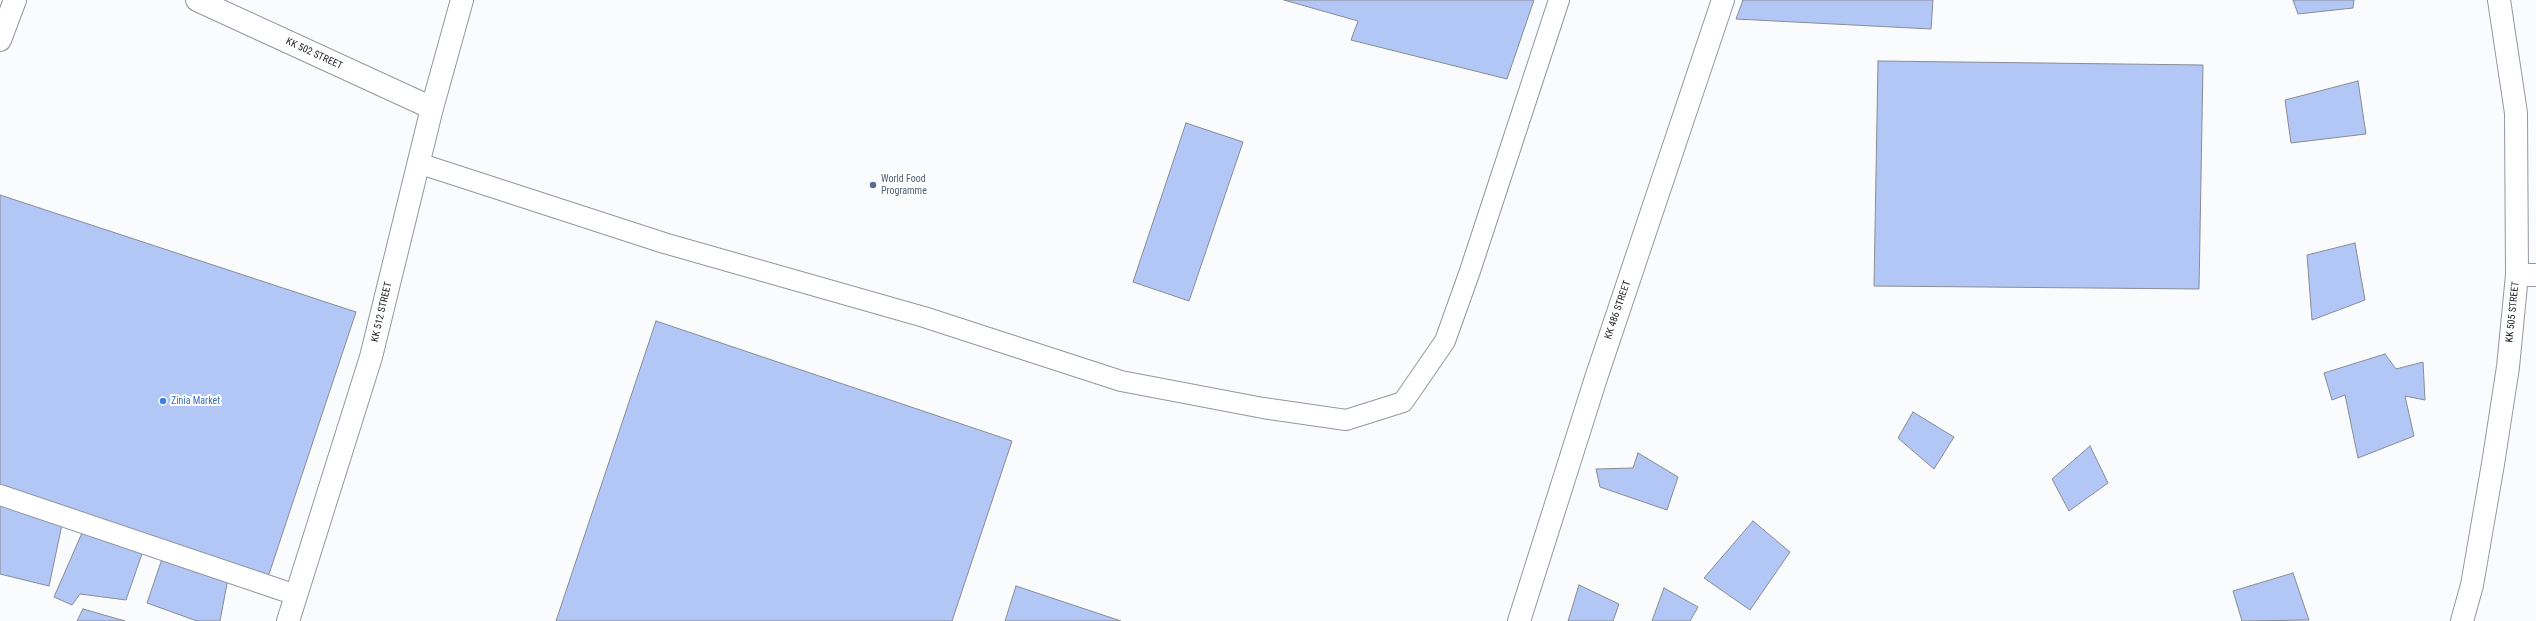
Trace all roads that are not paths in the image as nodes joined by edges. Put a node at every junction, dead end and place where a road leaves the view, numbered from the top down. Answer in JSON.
{"nodes":[{"id":1,"x":16,"y":0,"type":"edge"},
{"id":2,"x":197,"y":0,"type":"edge"},
{"id":3,"x":462,"y":0,"type":"edge"},
{"id":4,"x":1558,"y":0,"type":"edge"},
{"id":5,"x":1723,"y":0,"type":"edge"},
{"id":6,"x":2499,"y":0,"type":"edge"},
{"id":7,"x":0,"y":40,"type":"edge"},
{"id":8,"x":432,"y":108,"type":"junction"},
{"id":9,"x":418,"y":163,"type":"junction"},
{"id":10,"x":2527,"y":275,"type":"edge"},
{"id":11,"x":0,"y":495,"type":"edge"},
{"id":12,"x":296,"y":595,"type":"junction"},
{"id":13,"x":288,"y":621,"type":"edge"},
{"id":14,"x":1519,"y":621,"type":"edge"},
{"id":15,"x":2462,"y":621,"type":"edge"}],
"edges":[{"from":1,"to":7,"type":"street"},
{"from":2,"to":8,"type":"street","name":"KK 502 STREET"},
{"from":3,"to":8,"type":"street","name":"KK 512 STREET"},
{"from":4,"to":9,"type":"lane"},
{"from":5,"to":14,"type":"street","name":"KK 486 STREET"},
{"from":6,"to":10,"type":"street","name":"KK 505 STREET"},
{"from":8,"to":9,"type":"street","name":"KK 512 STREET"},
{"from":9,"to":12,"type":"street","name":"KK 512 STREET"},
{"from":10,"to":15,"type":"street","name":"KK 505 STREET"},
{"from":11,"to":12,"type":"lane"},
{"from":12,"to":13,"type":"street","name":"KK 512 STREET"}]}
